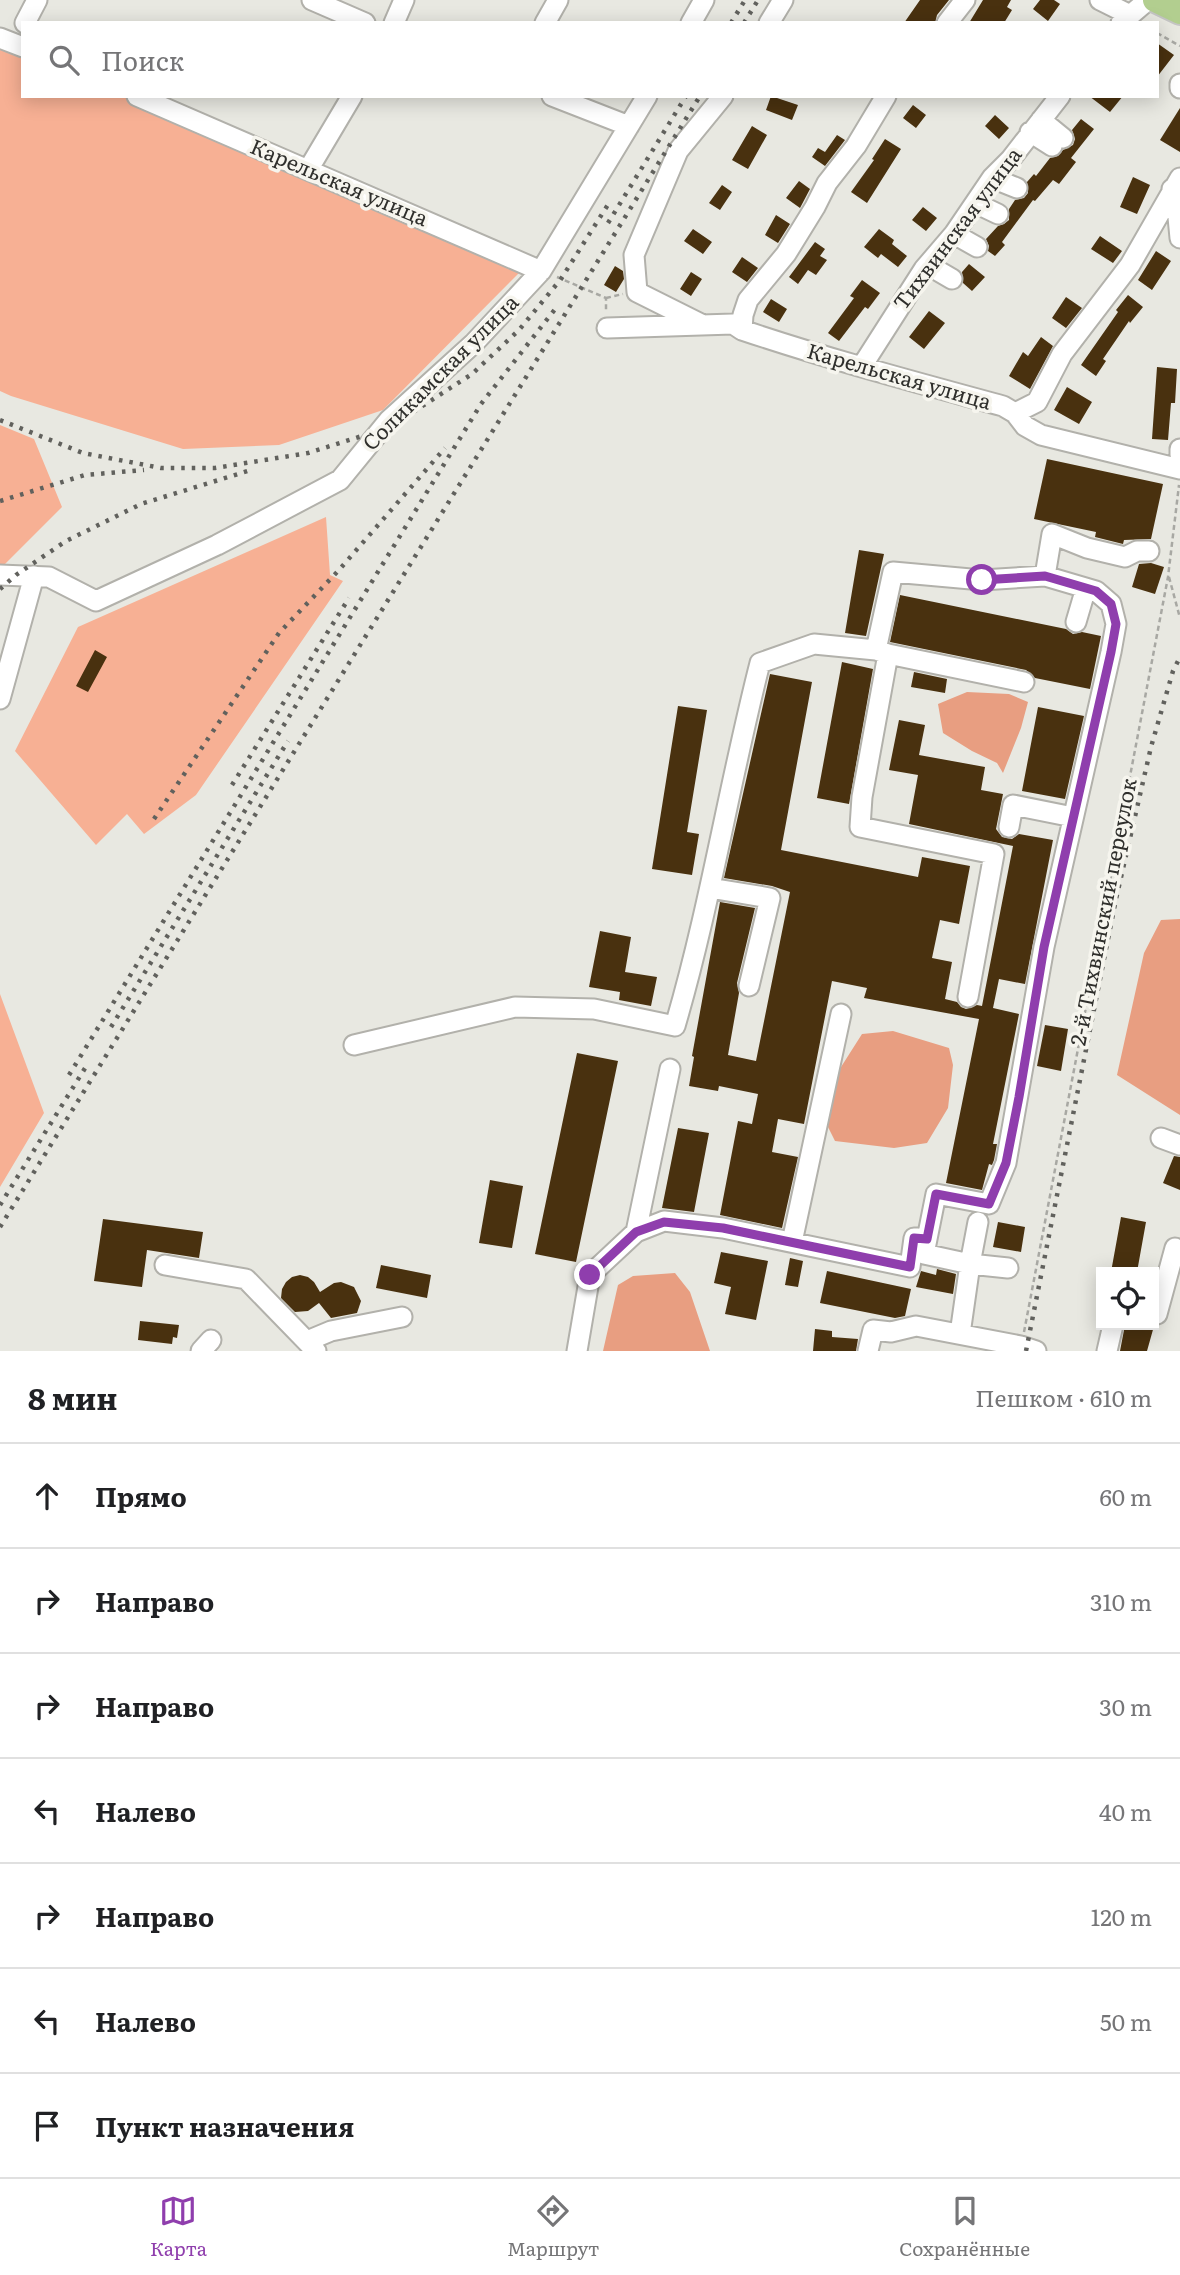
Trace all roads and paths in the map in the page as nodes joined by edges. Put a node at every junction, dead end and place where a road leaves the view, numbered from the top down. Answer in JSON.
{"nodes":[{"id":1,"x":37,"y":0,"type":"edge"},
{"id":2,"x":312,"y":0,"type":"edge"},
{"id":3,"x":404,"y":0,"type":"edge"},
{"id":4,"x":558,"y":0,"type":"edge"},
{"id":5,"x":704,"y":0,"type":"edge"},
{"id":6,"x":783,"y":0,"type":"edge"},
{"id":7,"x":965,"y":0,"type":"edge"},
{"id":8,"x":1100,"y":0,"type":"edge"},
{"id":9,"x":1149,"y":0,"type":"edge"},
{"id":10,"x":1155,"y":0,"type":"edge"},
{"id":11,"x":1180,"y":12,"type":"edge"},
{"id":12,"x":1125,"y":19,"type":"edge"},
{"id":13,"x":25,"y":21,"type":"edge"},
{"id":14,"x":360,"y":21,"type":"edge"},
{"id":15,"x":395,"y":21,"type":"edge"},
{"id":16,"x":546,"y":21,"type":"edge"},
{"id":17,"x":692,"y":21,"type":"edge"},
{"id":18,"x":770,"y":21,"type":"edge"},
{"id":19,"x":949,"y":21,"type":"edge"},
{"id":20,"x":1159,"y":34,"type":"edge"},
{"id":21,"x":1180,"y":46,"type":"edge"},
{"id":22,"x":142,"y":98,"type":"edge"},
{"id":23,"x":351,"y":98,"type":"edge"},
{"id":24,"x":557,"y":98,"type":"edge"},
{"id":25,"x":646,"y":98,"type":"edge"},
{"id":26,"x":721,"y":98,"type":"edge"},
{"id":27,"x":885,"y":98,"type":"edge"},
{"id":28,"x":1058,"y":98,"type":"edge"},
{"id":29,"x":629,"y":126,"type":"junction"},
{"id":30,"x":1035,"y":126,"type":"junction"},
{"id":31,"x":1057,"y":142,"type":"dead end"},
{"id":32,"x":308,"y":170,"type":"junction"},
{"id":33,"x":992,"y":178,"type":"junction"},
{"id":34,"x":1176,"y":184,"type":"edge"},
{"id":35,"x":1017,"y":188,"type":"dead end"},
{"id":36,"x":975,"y":203,"type":"junction"},
{"id":37,"x":998,"y":214,"type":"dead end"},
{"id":38,"x":954,"y":234,"type":"junction"},
{"id":39,"x":1180,"y":238,"type":"edge"},
{"id":40,"x":977,"y":247,"type":"dead end"},
{"id":41,"x":928,"y":265,"type":"junction"},
{"id":42,"x":541,"y":271,"type":"junction"},
{"id":43,"x":952,"y":279,"type":"dead end"},
{"id":44,"x":703,"y":325,"type":"junction"},
{"id":45,"x":607,"y":328,"type":"joint"},
{"id":46,"x":742,"y":330,"type":"junction"},
{"id":47,"x":862,"y":366,"type":"junction"},
{"id":48,"x":1015,"y":413,"type":"junction"},
{"id":49,"x":1180,"y":449,"type":"edge"},
{"id":50,"x":1180,"y":455,"type":"edge"},
{"id":51,"x":1180,"y":469,"type":"edge"},
{"id":52,"x":1180,"y":478,"type":"edge"},
{"id":53,"x":1149,"y":551,"type":"dead end"},
{"id":54,"x":0,"y":575,"type":"edge"},
{"id":55,"x":1045,"y":576,"type":"junction"},
{"id":56,"x":42,"y":577,"type":"junction"},
{"id":57,"x":1168,"y":577,"type":"junction"},
{"id":58,"x":1086,"y":588,"type":"junction"},
{"id":59,"x":1180,"y":618,"type":"edge"},
{"id":60,"x":1076,"y":622,"type":"dead end"},
{"id":61,"x":882,"y":652,"type":"junction"},
{"id":62,"x":1024,"y":682,"type":"dead end"},
{"id":63,"x":0,"y":699,"type":"edge"},
{"id":64,"x":1073,"y":817,"type":"junction"},
{"id":65,"x":1009,"y":827,"type":"dead end"},
{"id":66,"x":710,"y":888,"type":"junction"},
{"id":67,"x":749,"y":986,"type":"dead end"},
{"id":68,"x":968,"y":997,"type":"dead end"},
{"id":69,"x":841,"y":1014,"type":"dead end"},
{"id":70,"x":354,"y":1045,"type":"dead end"},
{"id":71,"x":670,"y":1069,"type":"dead end"},
{"id":72,"x":978,"y":1222,"type":"dead end"},
{"id":73,"x":636,"y":1232,"type":"junction"},
{"id":74,"x":927,"y":1239,"type":"junction"},
{"id":75,"x":792,"y":1242,"type":"junction"},
{"id":76,"x":1175,"y":1248,"type":"dead end"},
{"id":77,"x":970,"y":1264,"type":"junction"},
{"id":78,"x":165,"y":1265,"type":"dead end"},
{"id":79,"x":1008,"y":1268,"type":"dead end"},
{"id":80,"x":1159,"y":1307,"type":"edge"},
{"id":81,"x":402,"y":1317,"type":"dead end"},
{"id":82,"x":1112,"y":1330,"type":"edge"},
{"id":83,"x":960,"y":1334,"type":"junction"},
{"id":84,"x":312,"y":1346,"type":"edge"},
{"id":85,"x":1028,"y":1348,"type":"edge"},
{"id":86,"x":577,"y":1351,"type":"edge"},
{"id":87,"x":868,"y":1351,"type":"edge"},
{"id":88,"x":1107,"y":1351,"type":"edge"}],
"edges":[{"from":1,"to":13,"type":"street"},
{"from":2,"to":14,"type":"street"},
{"from":3,"to":15,"type":"street"},
{"from":4,"to":16,"type":"street"},
{"from":5,"to":17,"type":"street"},
{"from":6,"to":18,"type":"street"},
{"from":7,"to":19,"type":"street"},
{"from":8,"to":12,"type":"street"},
{"from":9,"to":12,"type":"street"},
{"from":10,"to":11,"type":"main road"},
{"from":20,"to":21,"type":"path"},
{"from":22,"to":32,"type":"street","name":"Карельская улица"},
{"from":23,"to":32,"type":"street"},
{"from":24,"to":29,"type":"street"},
{"from":25,"to":29,"type":"street","name":"Соликамская улица"},
{"from":26,"to":44,"type":"street"},
{"from":27,"to":46,"type":"street"},
{"from":28,"to":30,"type":"street","name":"Тихвинская улица"},
{"from":29,"to":42,"type":"street","name":"Соликамская улица"},
{"from":30,"to":31,"type":"street"},
{"from":30,"to":33,"type":"street","name":"Тихвинская улица"},
{"from":32,"to":42,"type":"street","name":"Карельская улица"},
{"from":33,"to":35,"type":"street"},
{"from":33,"to":36,"type":"street","name":"Тихвинская улица"},
{"from":34,"to":39,"type":"street"},
{"from":34,"to":48,"type":"street"},
{"from":36,"to":37,"type":"street"},
{"from":36,"to":38,"type":"street","name":"Тихвинская улица"},
{"from":38,"to":40,"type":"street"},
{"from":38,"to":41,"type":"street","name":"Тихвинская улица"},
{"from":41,"to":43,"type":"street"},
{"from":41,"to":47,"type":"street","name":"Тихвинская улица"},
{"from":42,"to":45,"type":"path"},
{"from":42,"to":56,"type":"street","name":"Соликамская улица"},
{"from":44,"to":45,"type":"street","name":"Карельская улица"},
{"from":44,"to":46,"type":"street","name":"Карельская улица"},
{"from":46,"to":47,"type":"street","name":"Карельская улица"},
{"from":47,"to":48,"type":"street","name":"Карельская улица"},
{"from":48,"to":51,"type":"street","name":"Карельская улица"},
{"from":49,"to":50,"type":"street"},
{"from":52,"to":57,"type":"path","name":"2-й Тихвинский переулок"},
{"from":53,"to":55,"type":"street"},
{"from":54,"to":56,"type":"street"},
{"from":55,"to":58,"type":"street"},
{"from":55,"to":61,"type":"street"},
{"from":56,"to":63,"type":"street"},
{"from":57,"to":59,"type":"path"},
{"from":57,"to":85,"type":"path","name":"2-й Тихвинский переулок"},
{"from":58,"to":60,"type":"street"},
{"from":58,"to":64,"type":"street"},
{"from":61,"to":62,"type":"street"},
{"from":61,"to":66,"type":"street"},
{"from":61,"to":68,"type":"street"},
{"from":64,"to":65,"type":"street"},
{"from":64,"to":74,"type":"street"},
{"from":66,"to":67,"type":"street"},
{"from":66,"to":70,"type":"street"},
{"from":69,"to":75,"type":"street"},
{"from":71,"to":73,"type":"street"},
{"from":72,"to":77,"type":"street"},
{"from":73,"to":75,"type":"street"},
{"from":73,"to":86,"type":"street"},
{"from":74,"to":75,"type":"street"},
{"from":74,"to":77,"type":"street"},
{"from":76,"to":80,"type":"street"},
{"from":77,"to":79,"type":"street"},
{"from":77,"to":83,"type":"street"},
{"from":78,"to":84,"type":"street"},
{"from":81,"to":84,"type":"street"},
{"from":82,"to":88,"type":"street"},
{"from":83,"to":85,"type":"street"},
{"from":83,"to":87,"type":"street"}]}
